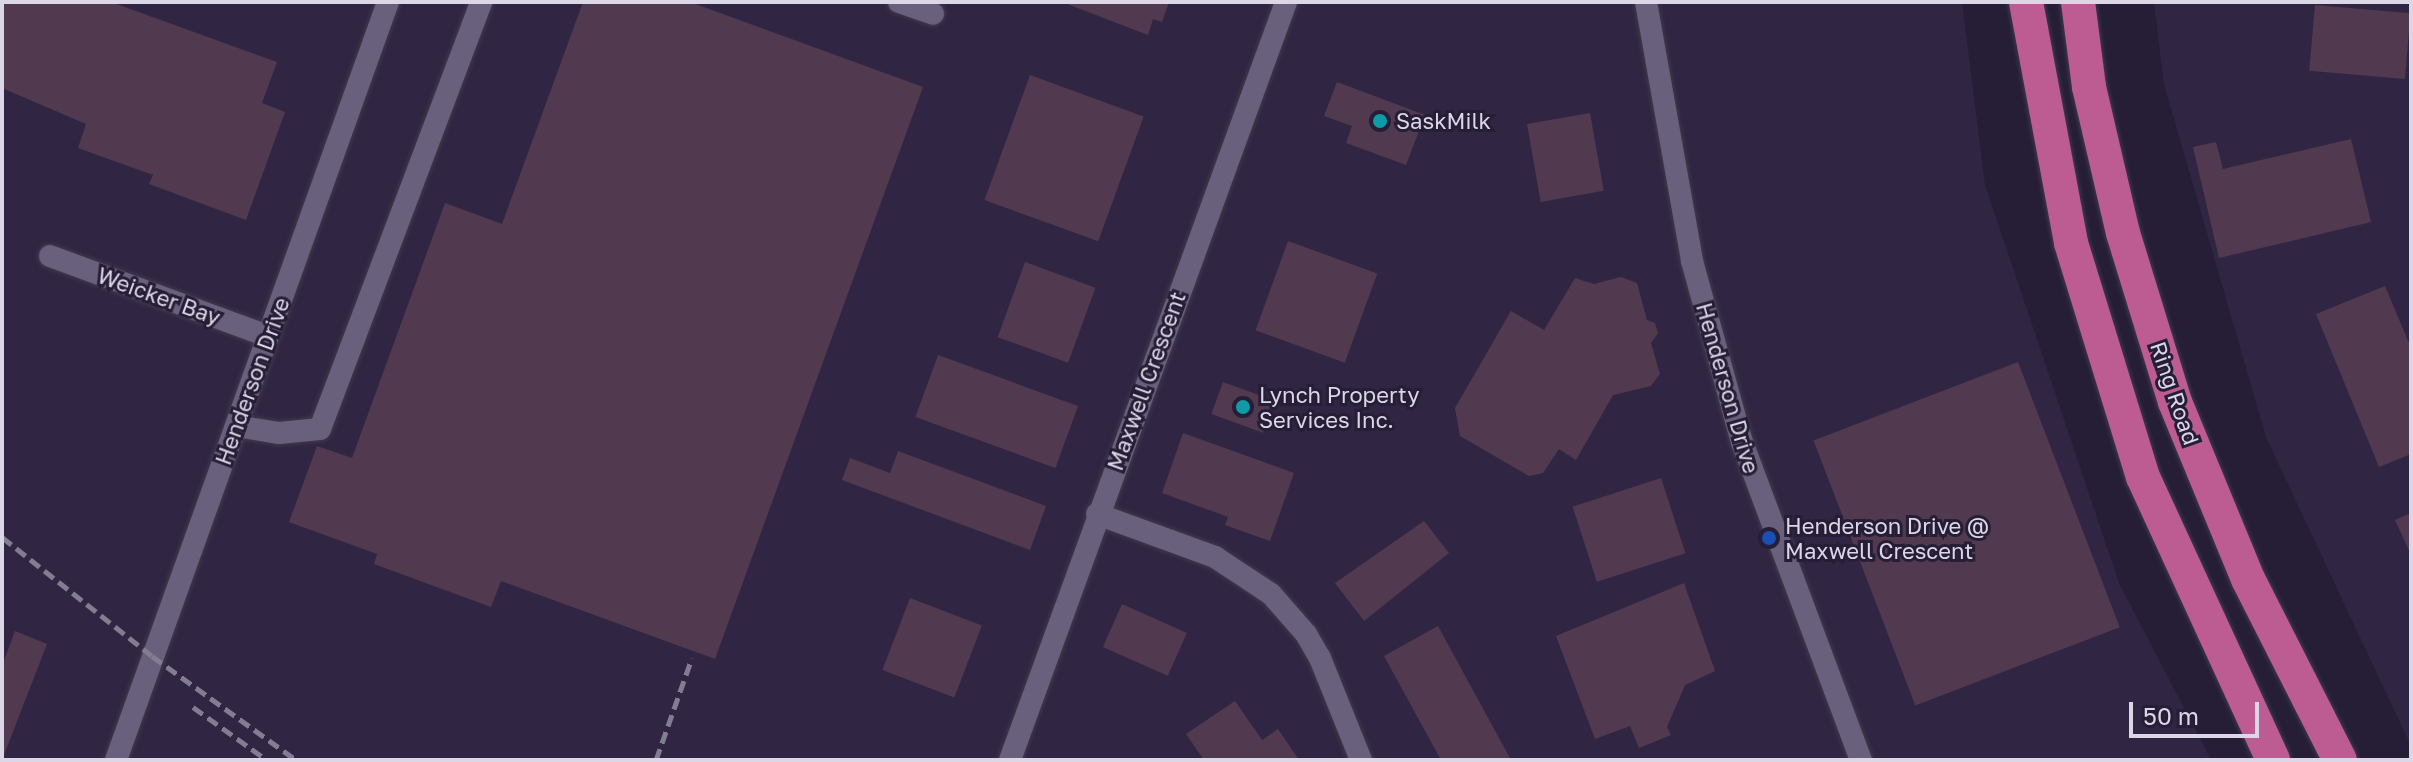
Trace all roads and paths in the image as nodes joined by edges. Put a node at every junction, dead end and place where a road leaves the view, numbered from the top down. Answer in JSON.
{"nodes":[{"id":1,"x":388,"y":2,"type":"edge"},
{"id":2,"x":481,"y":2,"type":"edge"},
{"id":3,"x":899,"y":2,"type":"edge"},
{"id":4,"x":1286,"y":2,"type":"edge"},
{"id":5,"x":1646,"y":2,"type":"edge"},
{"id":6,"x":2026,"y":2,"type":"edge"},
{"id":7,"x":2078,"y":2,"type":"edge"},
{"id":8,"x":933,"y":14,"type":"dead end"},
{"id":9,"x":50,"y":256,"type":"dead end"},
{"id":10,"x":268,"y":336,"type":"junction"},
{"id":11,"x":236,"y":426,"type":"junction"},
{"id":12,"x":1097,"y":514,"type":"junction"},
{"id":13,"x":116,"y":760,"type":"edge"},
{"id":14,"x":1010,"y":760,"type":"edge"},
{"id":15,"x":1361,"y":760,"type":"edge"},
{"id":16,"x":1861,"y":760,"type":"edge"},
{"id":17,"x":2273,"y":760,"type":"edge"},
{"id":18,"x":2340,"y":760,"type":"edge"}],
"edges":[{"from":1,"to":10,"type":"street","name":"Henderson Drive"},
{"from":2,"to":11,"type":"street"},
{"from":3,"to":8,"type":"street"},
{"from":4,"to":12,"type":"street","name":"Maxwell Crescent"},
{"from":5,"to":16,"type":"street","name":"Henderson Drive"},
{"from":6,"to":17,"type":"highway"},
{"from":7,"to":18,"type":"highway","name":"Ring Road"},
{"from":9,"to":10,"type":"street","name":"Weicker Bay"},
{"from":10,"to":11,"type":"street","name":"Henderson Drive"},
{"from":11,"to":13,"type":"street","name":"Henderson Drive"},
{"from":12,"to":14,"type":"street","name":"Maxwell Crescent"},
{"from":12,"to":15,"type":"street"}]}
